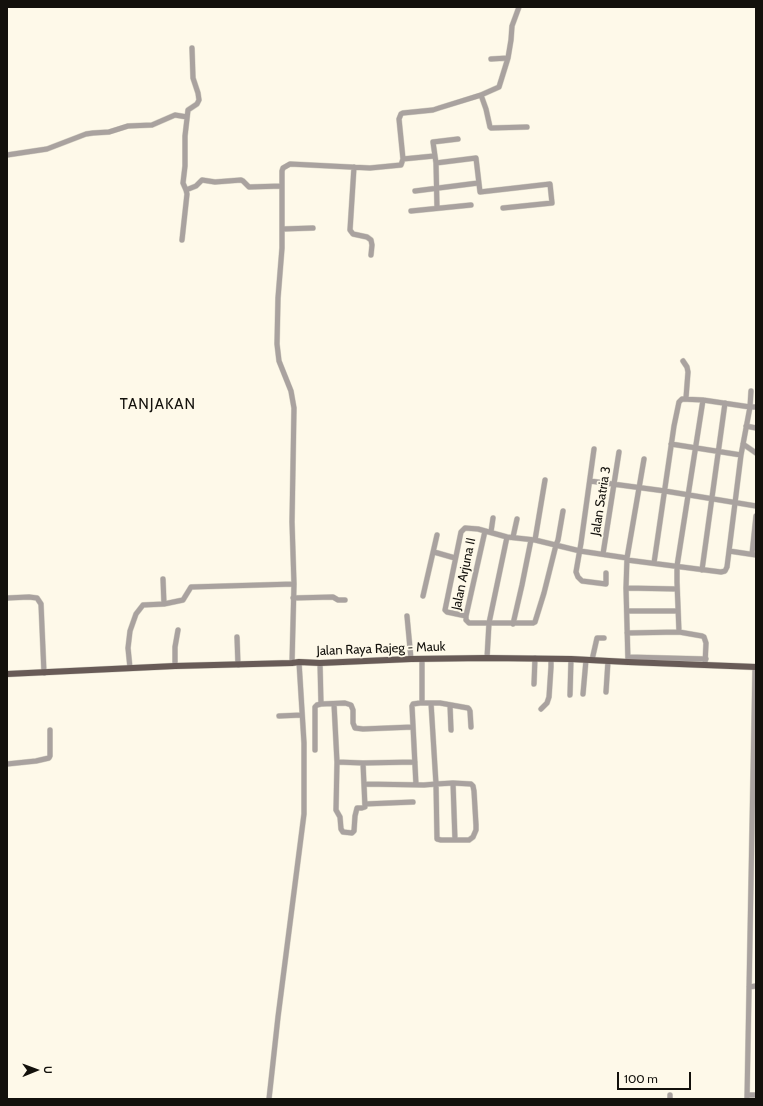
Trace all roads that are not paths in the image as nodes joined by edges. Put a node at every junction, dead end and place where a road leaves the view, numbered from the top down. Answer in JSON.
{"nodes":[{"id":1,"x":519,"y":7,"type":"edge"},
{"id":2,"x":192,"y":48,"type":"dead end"},
{"id":3,"x":508,"y":58,"type":"junction"},
{"id":4,"x":491,"y":59,"type":"dead end"},
{"id":5,"x":481,"y":95,"type":"junction"},
{"id":6,"x":187,"y":117,"type":"junction"},
{"id":7,"x":527,"y":127,"type":"dead end"},
{"id":8,"x":458,"y":139,"type":"dead end"},
{"id":9,"x":7,"y":155,"type":"edge"},
{"id":10,"x":434,"y":156,"type":"junction"},
{"id":11,"x":403,"y":159,"type":"junction"},
{"id":12,"x":436,"y":163,"type":"junction"},
{"id":13,"x":354,"y":167,"type":"junction"},
{"id":14,"x":478,"y":183,"type":"junction"},
{"id":15,"x":282,"y":186,"type":"junction"},
{"id":16,"x":436,"y":188,"type":"junction"},
{"id":17,"x":186,"y":190,"type":"junction"},
{"id":18,"x":415,"y":190,"type":"dead end"},
{"id":19,"x":471,"y":205,"type":"dead end"},
{"id":20,"x":437,"y":208,"type":"junction"},
{"id":21,"x":502,"y":208,"type":"dead end"},
{"id":22,"x":411,"y":212,"type":"dead end"},
{"id":23,"x":313,"y":228,"type":"dead end"},
{"id":24,"x":282,"y":229,"type":"junction"},
{"id":25,"x":182,"y":240,"type":"dead end"},
{"id":26,"x":371,"y":255,"type":"dead end"},
{"id":27,"x":683,"y":361,"type":"dead end"},
{"id":28,"x":751,"y":391,"type":"dead end"},
{"id":29,"x":686,"y":398,"type":"junction"},
{"id":30,"x":703,"y":400,"type":"junction"},
{"id":31,"x":725,"y":403,"type":"junction"},
{"id":32,"x":750,"y":407,"type":"junction"},
{"id":33,"x":756,"y":407,"type":"edge"},
{"id":34,"x":746,"y":426,"type":"junction"},
{"id":35,"x":756,"y":428,"type":"edge"},
{"id":36,"x":671,"y":444,"type":"junction"},
{"id":37,"x":743,"y":444,"type":"junction"},
{"id":38,"x":695,"y":448,"type":"junction"},
{"id":39,"x":594,"y":449,"type":"dead end"},
{"id":40,"x":718,"y":451,"type":"junction"},
{"id":41,"x":619,"y":452,"type":"dead end"},
{"id":42,"x":756,"y":453,"type":"edge"},
{"id":43,"x":741,"y":455,"type":"junction"},
{"id":44,"x":644,"y":459,"type":"dead end"},
{"id":45,"x":545,"y":480,"type":"dead end"},
{"id":46,"x":590,"y":481,"type":"junction"},
{"id":47,"x":615,"y":485,"type":"junction"},
{"id":48,"x":639,"y":488,"type":"junction"},
{"id":49,"x":664,"y":491,"type":"junction"},
{"id":50,"x":688,"y":495,"type":"junction"},
{"id":51,"x":712,"y":499,"type":"junction"},
{"id":52,"x":735,"y":502,"type":"junction"},
{"id":53,"x":756,"y":506,"type":"edge"},
{"id":54,"x":563,"y":511,"type":"dead end"},
{"id":55,"x":756,"y":516,"type":"edge"},
{"id":56,"x":493,"y":518,"type":"dead end"},
{"id":57,"x":517,"y":519,"type":"dead end"},
{"id":58,"x":488,"y":531,"type":"junction"},
{"id":59,"x":437,"y":535,"type":"dead end"},
{"id":60,"x":507,"y":537,"type":"junction"},
{"id":61,"x":513,"y":538,"type":"junction"},
{"id":62,"x":533,"y":540,"type":"junction"},
{"id":63,"x":556,"y":546,"type":"junction"},
{"id":64,"x":580,"y":551,"type":"junction"},
{"id":65,"x":729,"y":551,"type":"junction"},
{"id":66,"x":434,"y":552,"type":"junction"},
{"id":67,"x":603,"y":554,"type":"junction"},
{"id":68,"x":754,"y":555,"type":"edge"},
{"id":69,"x":455,"y":558,"type":"junction"},
{"id":70,"x":627,"y":559,"type":"junction"},
{"id":71,"x":654,"y":563,"type":"junction"},
{"id":72,"x":677,"y":566,"type":"junction"},
{"id":73,"x":702,"y":570,"type":"junction"},
{"id":74,"x":606,"y":573,"type":"dead end"},
{"id":75,"x":163,"y":579,"type":"dead end"},
{"id":76,"x":294,"y":584,"type":"junction"},
{"id":77,"x":626,"y":588,"type":"junction"},
{"id":78,"x":677,"y":588,"type":"junction"},
{"id":79,"x":423,"y":596,"type":"dead end"},
{"id":80,"x":7,"y":598,"type":"edge"},
{"id":81,"x":293,"y":598,"type":"junction"},
{"id":82,"x":345,"y":600,"type":"dead end"},
{"id":83,"x":164,"y":604,"type":"junction"},
{"id":84,"x":627,"y":611,"type":"junction"},
{"id":85,"x":678,"y":611,"type":"junction"},
{"id":86,"x":408,"y":616,"type":"dead end"},
{"id":87,"x":466,"y":619,"type":"junction"},
{"id":88,"x":489,"y":623,"type":"junction"},
{"id":89,"x":513,"y":624,"type":"junction"},
{"id":90,"x":178,"y":630,"type":"dead end"},
{"id":91,"x":679,"y":632,"type":"junction"},
{"id":92,"x":627,"y":633,"type":"junction"},
{"id":93,"x":237,"y":637,"type":"dead end"},
{"id":94,"x":604,"y":638,"type":"dead end"},
{"id":95,"x":422,"y":658,"type":"junction"},
{"id":96,"x":487,"y":658,"type":"junction"},
{"id":97,"x":535,"y":658,"type":"junction"},
{"id":98,"x":411,"y":659,"type":"junction"},
{"id":99,"x":551,"y":659,"type":"junction"},
{"id":100,"x":571,"y":659,"type":"junction"},
{"id":101,"x":589,"y":660,"type":"junction"},
{"id":102,"x":628,"y":660,"type":"junction"},
{"id":103,"x":608,"y":661,"type":"junction"},
{"id":104,"x":299,"y":662,"type":"junction"},
{"id":105,"x":706,"y":662,"type":"junction"},
{"id":106,"x":320,"y":663,"type":"junction"},
{"id":107,"x":292,"y":664,"type":"junction"},
{"id":108,"x":238,"y":665,"type":"junction"},
{"id":109,"x":175,"y":666,"type":"junction"},
{"id":110,"x":755,"y":667,"type":"edge"},
{"id":111,"x":130,"y":668,"type":"junction"},
{"id":112,"x":44,"y":673,"type":"junction"},
{"id":113,"x":7,"y":674,"type":"edge"},
{"id":114,"x":534,"y":684,"type":"dead end"},
{"id":115,"x":606,"y":692,"type":"dead end"},
{"id":116,"x":583,"y":694,"type":"dead end"},
{"id":117,"x":570,"y":695,"type":"dead end"},
{"id":118,"x":422,"y":703,"type":"junction"},
{"id":119,"x":322,"y":704,"type":"junction"},
{"id":120,"x":334,"y":704,"type":"junction"},
{"id":121,"x":431,"y":704,"type":"junction"},
{"id":122,"x":450,"y":705,"type":"junction"},
{"id":123,"x":541,"y":709,"type":"dead end"},
{"id":124,"x":302,"y":715,"type":"junction"},
{"id":125,"x":279,"y":716,"type":"dead end"},
{"id":126,"x":413,"y":727,"type":"junction"},
{"id":127,"x":471,"y":727,"type":"dead end"},
{"id":128,"x":50,"y":730,"type":"dead end"},
{"id":129,"x":451,"y":730,"type":"dead end"},
{"id":130,"x":315,"y":750,"type":"dead end"},
{"id":131,"x":755,"y":760,"type":"edge"},
{"id":132,"x":337,"y":762,"type":"junction"},
{"id":133,"x":415,"y":762,"type":"junction"},
{"id":134,"x":363,"y":763,"type":"junction"},
{"id":135,"x":7,"y":764,"type":"edge"},
{"id":136,"x":453,"y":783,"type":"junction"},
{"id":137,"x":364,"y":784,"type":"junction"},
{"id":138,"x":436,"y":784,"type":"junction"},
{"id":139,"x":416,"y":785,"type":"junction"},
{"id":140,"x":413,"y":802,"type":"dead end"},
{"id":141,"x":365,"y":804,"type":"junction"},
{"id":142,"x":754,"y":804,"type":"edge"},
{"id":143,"x":455,"y":840,"type":"junction"},
{"id":144,"x":749,"y":986,"type":"junction"},
{"id":145,"x":756,"y":986,"type":"edge"},
{"id":146,"x":756,"y":1095,"type":"edge"},
{"id":147,"x":747,"y":1097,"type":"edge"},
{"id":148,"x":269,"y":1099,"type":"edge"}],
"edges":[{"from":1,"to":3,"type":"street"},
{"from":2,"to":6,"type":"street"},
{"from":3,"to":4,"type":"street"},
{"from":3,"to":5,"type":"street"},
{"from":5,"to":7,"type":"street"},
{"from":5,"to":11,"type":"street"},
{"from":6,"to":9,"type":"street"},
{"from":6,"to":17,"type":"street"},
{"from":8,"to":10,"type":"street"},
{"from":10,"to":11,"type":"street"},
{"from":10,"to":12,"type":"street"},
{"from":11,"to":13,"type":"street"},
{"from":12,"to":14,"type":"street"},
{"from":12,"to":16,"type":"street"},
{"from":13,"to":15,"type":"street"},
{"from":13,"to":26,"type":"street"},
{"from":14,"to":16,"type":"street"},
{"from":14,"to":21,"type":"street"},
{"from":15,"to":17,"type":"street"},
{"from":15,"to":24,"type":"street"},
{"from":16,"to":18,"type":"street"},
{"from":16,"to":20,"type":"street"},
{"from":17,"to":25,"type":"street"},
{"from":19,"to":20,"type":"street"},
{"from":20,"to":22,"type":"street"},
{"from":23,"to":24,"type":"street"},
{"from":24,"to":76,"type":"street"},
{"from":27,"to":29,"type":"street"},
{"from":28,"to":32,"type":"street"},
{"from":29,"to":30,"type":"street"},
{"from":29,"to":36,"type":"street"},
{"from":30,"to":31,"type":"street"},
{"from":30,"to":38,"type":"street"},
{"from":31,"to":32,"type":"street"},
{"from":31,"to":40,"type":"street"},
{"from":32,"to":33,"type":"street"},
{"from":32,"to":34,"type":"street"},
{"from":34,"to":35,"type":"street"},
{"from":34,"to":37,"type":"street"},
{"from":36,"to":38,"type":"street"},
{"from":36,"to":49,"type":"street"},
{"from":37,"to":42,"type":"street"},
{"from":37,"to":43,"type":"street"},
{"from":38,"to":40,"type":"street"},
{"from":38,"to":50,"type":"street"},
{"from":39,"to":46,"type":"street"},
{"from":40,"to":43,"type":"street"},
{"from":40,"to":51,"type":"street"},
{"from":41,"to":47,"type":"street","name":"Jalan Satria 3"},
{"from":43,"to":52,"type":"street"},
{"from":44,"to":48,"type":"street"},
{"from":45,"to":62,"type":"street"},
{"from":46,"to":47,"type":"street"},
{"from":46,"to":64,"type":"street"},
{"from":47,"to":48,"type":"street"},
{"from":47,"to":67,"type":"street","name":"Jalan Satria 3"},
{"from":48,"to":49,"type":"street"},
{"from":48,"to":70,"type":"street"},
{"from":49,"to":50,"type":"street"},
{"from":49,"to":71,"type":"street"},
{"from":50,"to":51,"type":"street"},
{"from":50,"to":72,"type":"street"},
{"from":51,"to":52,"type":"street"},
{"from":51,"to":73,"type":"street"},
{"from":52,"to":53,"type":"street"},
{"from":52,"to":65,"type":"street"},
{"from":54,"to":63,"type":"street"},
{"from":55,"to":68,"type":"street"},
{"from":56,"to":58,"type":"street","name":"Jalan Arjuna II"},
{"from":57,"to":61,"type":"street"},
{"from":58,"to":60,"type":"street"},
{"from":58,"to":69,"type":"street"},
{"from":58,"to":87,"type":"street","name":"Jalan Arjuna II"},
{"from":59,"to":66,"type":"street"},
{"from":60,"to":61,"type":"street"},
{"from":60,"to":88,"type":"street"},
{"from":61,"to":62,"type":"street"},
{"from":62,"to":63,"type":"street"},
{"from":62,"to":89,"type":"street"},
{"from":63,"to":64,"type":"street"},
{"from":63,"to":89,"type":"street"},
{"from":64,"to":67,"type":"street"},
{"from":64,"to":74,"type":"street"},
{"from":65,"to":68,"type":"street"},
{"from":65,"to":73,"type":"street"},
{"from":66,"to":69,"type":"street"},
{"from":66,"to":79,"type":"street"},
{"from":67,"to":70,"type":"street"},
{"from":69,"to":87,"type":"street"},
{"from":70,"to":71,"type":"street"},
{"from":70,"to":77,"type":"street"},
{"from":71,"to":72,"type":"street"},
{"from":72,"to":73,"type":"street"},
{"from":72,"to":78,"type":"street"},
{"from":75,"to":83,"type":"street"},
{"from":76,"to":81,"type":"street"},
{"from":76,"to":83,"type":"street"},
{"from":77,"to":78,"type":"street"},
{"from":77,"to":84,"type":"street"},
{"from":78,"to":85,"type":"street"},
{"from":80,"to":112,"type":"street"},
{"from":81,"to":82,"type":"street"},
{"from":81,"to":107,"type":"street"},
{"from":83,"to":111,"type":"street"},
{"from":84,"to":85,"type":"street"},
{"from":84,"to":92,"type":"street"},
{"from":85,"to":91,"type":"street"},
{"from":86,"to":98,"type":"street"},
{"from":87,"to":88,"type":"street"},
{"from":88,"to":89,"type":"street"},
{"from":88,"to":96,"type":"street"},
{"from":90,"to":109,"type":"street"},
{"from":91,"to":92,"type":"street"},
{"from":91,"to":105,"type":"street"},
{"from":92,"to":102,"type":"street"},
{"from":93,"to":108,"type":"street"},
{"from":94,"to":101,"type":"street"},
{"from":95,"to":96,"type":"main road","name":"Jalan Raya Rajeg - Mauk"},
{"from":95,"to":98,"type":"main road","name":"Jalan Raya Rajeg - Mauk"},
{"from":95,"to":118,"type":"street"},
{"from":96,"to":97,"type":"main road","name":"Jalan Raya Rajeg - Mauk"},
{"from":97,"to":99,"type":"main road","name":"Jalan Raya Rajeg - Mauk"},
{"from":97,"to":114,"type":"street"},
{"from":98,"to":106,"type":"main road","name":"Jalan Raya Rajeg - Mauk"},
{"from":99,"to":100,"type":"main road","name":"Jalan Raya Rajeg - Mauk"},
{"from":99,"to":123,"type":"street"},
{"from":100,"to":101,"type":"main road","name":"Jalan Raya Rajeg - Mauk"},
{"from":100,"to":117,"type":"street"},
{"from":101,"to":103,"type":"main road","name":"Jalan Raya Rajeg - Mauk"},
{"from":101,"to":116,"type":"street"},
{"from":102,"to":103,"type":"main road","name":"Jalan Raya Rajeg - Mauk"},
{"from":102,"to":105,"type":"main road","name":"Jalan Raya Rajeg - Mauk"},
{"from":103,"to":115,"type":"street"},
{"from":104,"to":106,"type":"main road","name":"Jalan Raya Rajeg - Mauk"},
{"from":104,"to":107,"type":"main road","name":"Jalan Raya Rajeg - Mauk"},
{"from":104,"to":124,"type":"street"},
{"from":105,"to":110,"type":"main road","name":"Jalan Raya Rajeg - Mauk"},
{"from":106,"to":119,"type":"street"},
{"from":107,"to":108,"type":"main road","name":"Jalan Raya Rajeg - Mauk"},
{"from":108,"to":109,"type":"main road","name":"Jalan Raya Rajeg - Mauk"},
{"from":109,"to":111,"type":"main road","name":"Jalan Raya Rajeg - Mauk"},
{"from":110,"to":131,"type":"street"},
{"from":111,"to":112,"type":"main road","name":"Jalan Raya Rajeg - Mauk"},
{"from":112,"to":113,"type":"main road","name":"Jalan Raya Rajeg - Mauk"},
{"from":118,"to":121,"type":"street"},
{"from":118,"to":126,"type":"street"},
{"from":119,"to":120,"type":"street"},
{"from":119,"to":130,"type":"street"},
{"from":120,"to":126,"type":"street"},
{"from":120,"to":132,"type":"street"},
{"from":121,"to":122,"type":"street"},
{"from":121,"to":138,"type":"street"},
{"from":122,"to":127,"type":"street"},
{"from":122,"to":129,"type":"street"},
{"from":124,"to":125,"type":"street"},
{"from":124,"to":148,"type":"street"},
{"from":126,"to":133,"type":"street"},
{"from":128,"to":135,"type":"street"},
{"from":131,"to":142,"type":"street"},
{"from":132,"to":134,"type":"street"},
{"from":132,"to":141,"type":"street"},
{"from":133,"to":134,"type":"street"},
{"from":133,"to":139,"type":"street"},
{"from":134,"to":137,"type":"street"},
{"from":136,"to":138,"type":"street"},
{"from":136,"to":143,"type":"street"},
{"from":136,"to":143,"type":"street"},
{"from":137,"to":139,"type":"street"},
{"from":137,"to":141,"type":"street"},
{"from":138,"to":139,"type":"street"},
{"from":138,"to":143,"type":"street"},
{"from":140,"to":141,"type":"street"},
{"from":142,"to":144,"type":"street"},
{"from":144,"to":145,"type":"street"},
{"from":144,"to":147,"type":"street"},
{"from":146,"to":147,"type":"street"}]}
